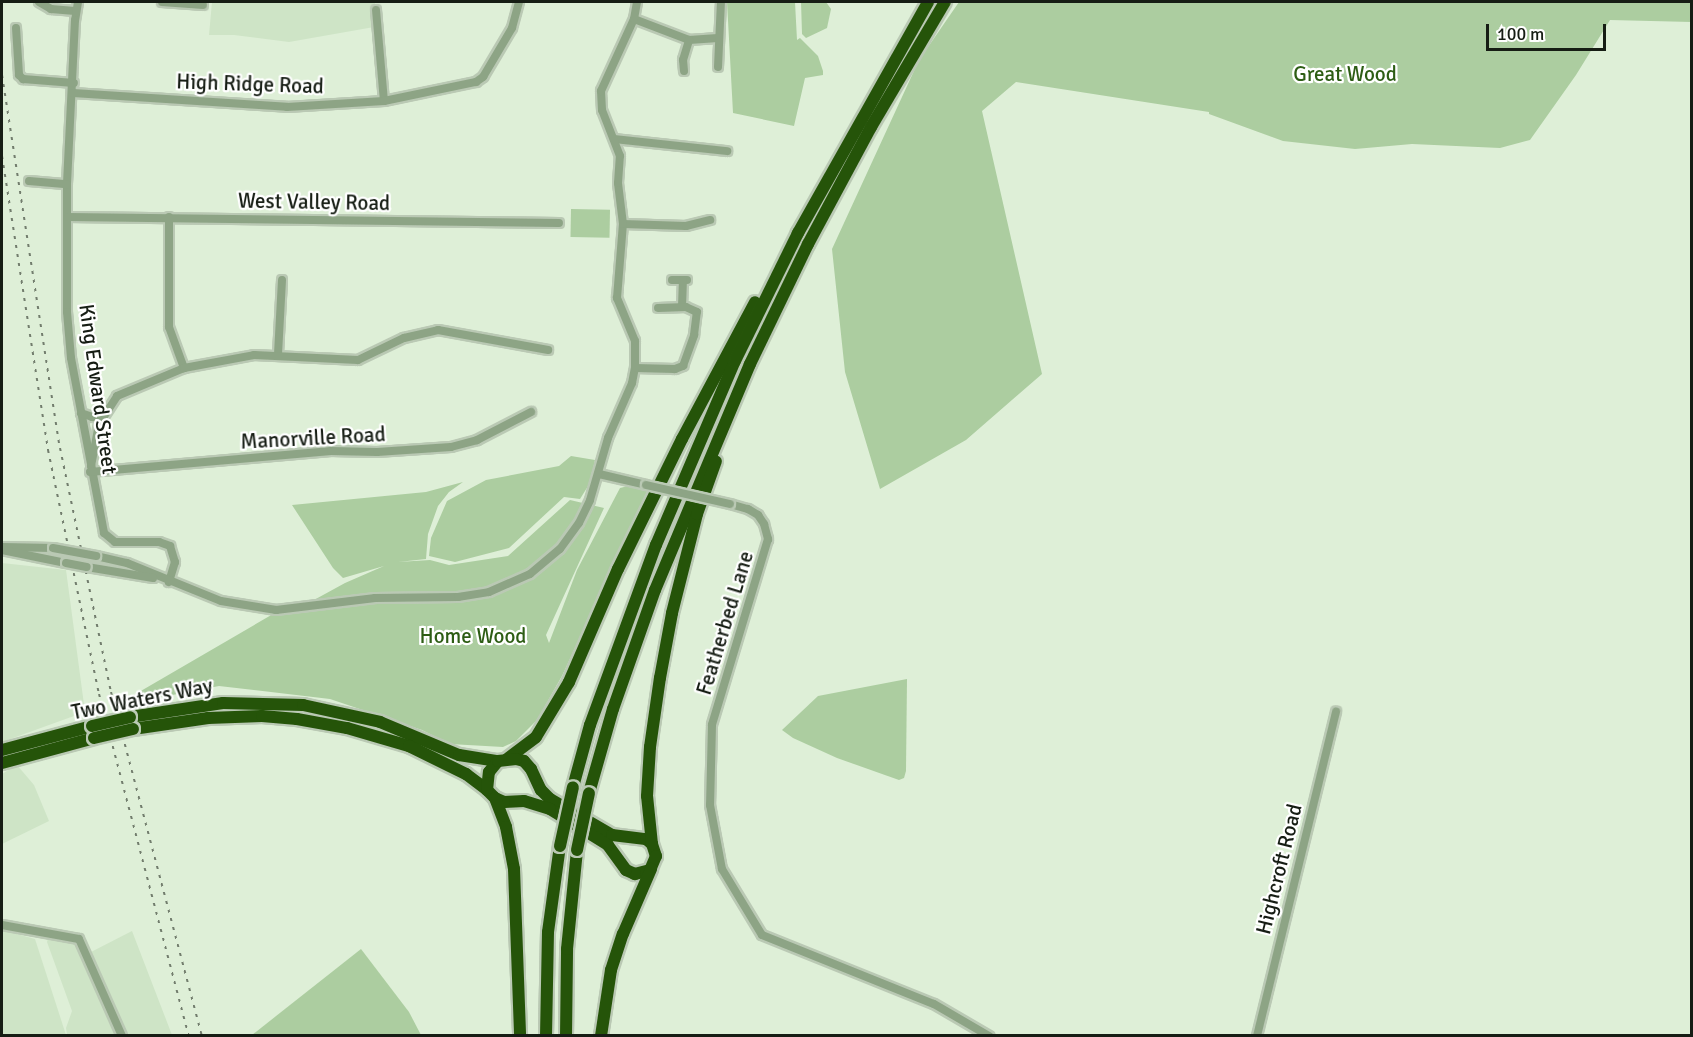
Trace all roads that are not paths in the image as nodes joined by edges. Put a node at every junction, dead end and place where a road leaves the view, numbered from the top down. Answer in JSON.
{"nodes":[{"id":1,"x":39,"y":2,"type":"edge"},
{"id":2,"x":78,"y":2,"type":"edge"},
{"id":3,"x":162,"y":2,"type":"edge"},
{"id":4,"x":174,"y":2,"type":"edge"},
{"id":5,"x":519,"y":2,"type":"edge"},
{"id":6,"x":637,"y":2,"type":"edge"},
{"id":7,"x":721,"y":2,"type":"edge"},
{"id":8,"x":928,"y":2,"type":"edge"},
{"id":9,"x":945,"y":2,"type":"edge"},
{"id":10,"x":203,"y":5,"type":"dead end"},
{"id":11,"x":376,"y":10,"type":"dead end"},
{"id":12,"x":75,"y":11,"type":"junction"},
{"id":13,"x":634,"y":19,"type":"junction"},
{"id":14,"x":16,"y":28,"type":"dead end"},
{"id":15,"x":718,"y":38,"type":"junction"},
{"id":16,"x":689,"y":40,"type":"junction"},
{"id":17,"x":718,"y":68,"type":"dead end"},
{"id":18,"x":684,"y":70,"type":"dead end"},
{"id":19,"x":74,"y":82,"type":"junction"},
{"id":20,"x":73,"y":93,"type":"junction"},
{"id":21,"x":384,"y":101,"type":"junction"},
{"id":22,"x":615,"y":139,"type":"junction"},
{"id":23,"x":727,"y":151,"type":"dead end"},
{"id":24,"x":29,"y":181,"type":"dead end"},
{"id":25,"x":68,"y":184,"type":"junction"},
{"id":26,"x":68,"y":217,"type":"junction"},
{"id":27,"x":169,"y":217,"type":"junction"},
{"id":28,"x":710,"y":220,"type":"dead end"},
{"id":29,"x":559,"y":223,"type":"dead end"},
{"id":30,"x":623,"y":224,"type":"junction"},
{"id":31,"x":798,"y":232,"type":"junction"},
{"id":32,"x":282,"y":280,"type":"dead end"},
{"id":33,"x":672,"y":280,"type":"dead end"},
{"id":34,"x":682,"y":307,"type":"junction"},
{"id":35,"x":658,"y":308,"type":"dead end"},
{"id":36,"x":548,"y":350,"type":"dead end"},
{"id":37,"x":278,"y":354,"type":"junction"},
{"id":38,"x":635,"y":368,"type":"junction"},
{"id":39,"x":184,"y":369,"type":"junction"},
{"id":40,"x":531,"y":412,"type":"dead end"},
{"id":41,"x":81,"y":413,"type":"junction"},
{"id":42,"x":103,"y":416,"type":"junction"},
{"id":43,"x":722,"y":431,"type":"junction"},
{"id":44,"x":90,"y":471,"type":"junction"},
{"id":45,"x":599,"y":474,"type":"junction"},
{"id":46,"x":2,"y":548,"type":"edge"},
{"id":47,"x":159,"y":578,"type":"junction"},
{"id":48,"x":169,"y":582,"type":"junction"},
{"id":49,"x":1336,"y":711,"type":"dead end"},
{"id":50,"x":131,"y":723,"type":"junction"},
{"id":51,"x":93,"y":732,"type":"junction"},
{"id":52,"x":2,"y":750,"type":"edge"},
{"id":53,"x":503,"y":760,"type":"junction"},
{"id":54,"x":2,"y":763,"type":"edge"},
{"id":55,"x":491,"y":794,"type":"junction"},
{"id":56,"x":652,"y":844,"type":"junction"},
{"id":57,"x":651,"y":868,"type":"junction"},
{"id":58,"x":2,"y":925,"type":"edge"},
{"id":59,"x":122,"y":1035,"type":"edge"},
{"id":60,"x":520,"y":1035,"type":"edge"},
{"id":61,"x":546,"y":1035,"type":"edge"},
{"id":62,"x":566,"y":1035,"type":"edge"},
{"id":63,"x":601,"y":1035,"type":"edge"},
{"id":64,"x":989,"y":1035,"type":"edge"},
{"id":65,"x":1257,"y":1035,"type":"edge"}],
"edges":[{"from":1,"to":12,"type":"street"},
{"from":2,"to":12,"type":"street","name":"King Edward Street"},
{"from":3,"to":4,"type":"street"},
{"from":4,"to":10,"type":"street"},
{"from":5,"to":21,"type":"street","name":"High Ridge Road"},
{"from":6,"to":13,"type":"street"},
{"from":7,"to":15,"type":"street"},
{"from":8,"to":31,"type":"highway"},
{"from":9,"to":43,"type":"highway"},
{"from":11,"to":21,"type":"street"},
{"from":12,"to":19,"type":"street","name":"King Edward Street"},
{"from":13,"to":16,"type":"street"},
{"from":13,"to":22,"type":"street"},
{"from":14,"to":19,"type":"street"},
{"from":15,"to":16,"type":"street"},
{"from":15,"to":17,"type":"street"},
{"from":16,"to":18,"type":"street"},
{"from":19,"to":20,"type":"street","name":"King Edward Street"},
{"from":20,"to":21,"type":"street","name":"High Ridge Road"},
{"from":20,"to":25,"type":"street","name":"King Edward Street"},
{"from":22,"to":23,"type":"street"},
{"from":22,"to":30,"type":"street"},
{"from":24,"to":25,"type":"street"},
{"from":25,"to":26,"type":"street","name":"King Edward Street"},
{"from":26,"to":27,"type":"street","name":"West Valley Road"},
{"from":26,"to":41,"type":"street","name":"King Edward Street"},
{"from":27,"to":29,"type":"street","name":"West Valley Road"},
{"from":27,"to":39,"type":"street"},
{"from":28,"to":30,"type":"street"},
{"from":30,"to":38,"type":"street"},
{"from":31,"to":53,"type":"highway"},
{"from":31,"to":61,"type":"highway","bridge":true},
{"from":32,"to":37,"type":"street"},
{"from":33,"to":34,"type":"street"},
{"from":34,"to":35,"type":"street"},
{"from":34,"to":38,"type":"street"},
{"from":36,"to":37,"type":"street"},
{"from":37,"to":39,"type":"street"},
{"from":38,"to":45,"type":"street"},
{"from":39,"to":42,"type":"street"},
{"from":40,"to":44,"type":"street","name":"Manorville Road"},
{"from":41,"to":42,"type":"street"},
{"from":41,"to":44,"type":"street","name":"King Edward Street"},
{"from":42,"to":44,"type":"street"},
{"from":43,"to":56,"type":"highway"},
{"from":43,"to":62,"type":"highway","bridge":true},
{"from":44,"to":48,"type":"street","name":"King Edward Street"},
{"from":45,"to":48,"type":"street"},
{"from":45,"to":64,"type":"street","name":"Featherbed Lane","bridge":true},
{"from":46,"to":47,"type":"street","bridge":true},
{"from":46,"to":47,"type":"street","bridge":true},
{"from":47,"to":48,"type":"street"},
{"from":49,"to":65,"type":"street","name":"Highcroft Road"},
{"from":50,"to":51,"type":"highway","name":"Two Waters Way","bridge":true},
{"from":50,"to":53,"type":"highway","name":"Two Waters Way"},
{"from":50,"to":55,"type":"highway","name":"Two Waters Way"},
{"from":51,"to":52,"type":"highway","name":"Two Waters Way"},
{"from":51,"to":54,"type":"highway","name":"Two Waters Way"},
{"from":53,"to":55,"type":"highway"},
{"from":53,"to":56,"type":"highway"},
{"from":55,"to":57,"type":"highway"},
{"from":55,"to":60,"type":"highway"},
{"from":56,"to":57,"type":"highway"},
{"from":57,"to":63,"type":"highway"},
{"from":58,"to":59,"type":"street"}]}
